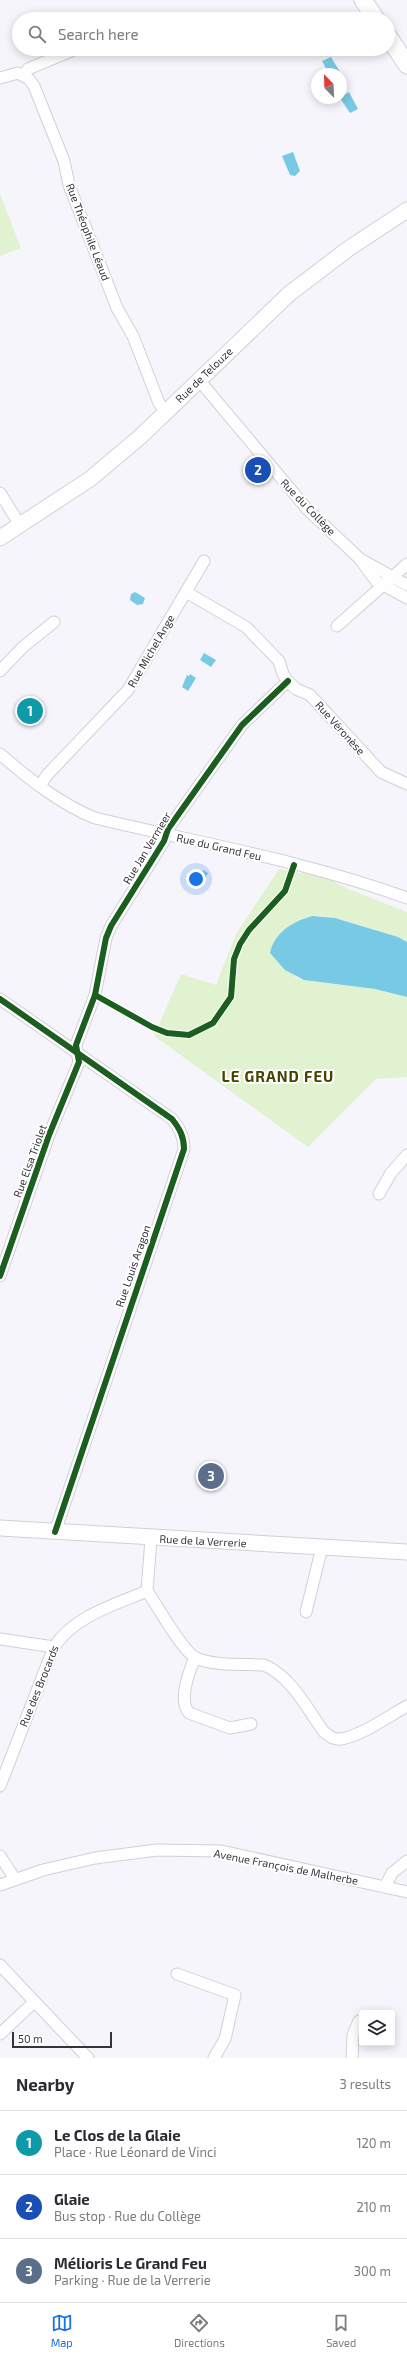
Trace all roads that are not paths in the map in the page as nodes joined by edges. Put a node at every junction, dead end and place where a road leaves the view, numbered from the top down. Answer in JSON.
{"nodes":[{"id":1,"x":363,"y":0,"type":"edge"},
{"id":2,"x":371,"y":12,"type":"edge"},
{"id":3,"x":395,"y":47,"type":"edge"},
{"id":4,"x":59,"y":56,"type":"edge"},
{"id":5,"x":407,"y":65,"type":"edge"},
{"id":6,"x":24,"y":75,"type":"junction"},
{"id":7,"x":0,"y":78,"type":"edge"},
{"id":8,"x":407,"y":210,"type":"edge"},
{"id":9,"x":199,"y":380,"type":"junction"},
{"id":10,"x":166,"y":412,"type":"junction"},
{"id":11,"x":0,"y":493,"type":"edge"},
{"id":12,"x":20,"y":525,"type":"junction"},
{"id":13,"x":0,"y":538,"type":"edge"},
{"id":14,"x":359,"y":558,"type":"junction"},
{"id":15,"x":204,"y":561,"type":"dead end"},
{"id":16,"x":407,"y":564,"type":"edge"},
{"id":17,"x":394,"y":576,"type":"junction"},
{"id":18,"x":407,"y":585,"type":"edge"},
{"id":19,"x":382,"y":586,"type":"junction"},
{"id":20,"x":186,"y":592,"type":"junction"},
{"id":21,"x":407,"y":598,"type":"edge"},
{"id":22,"x":54,"y":622,"type":"dead end"},
{"id":23,"x":336,"y":626,"type":"dead end"},
{"id":24,"x":0,"y":670,"type":"edge"},
{"id":25,"x":288,"y":681,"type":"junction"},
{"id":26,"x":0,"y":754,"type":"edge"},
{"id":27,"x":407,"y":784,"type":"edge"},
{"id":28,"x":40,"y":786,"type":"junction"},
{"id":29,"x":166,"y":835,"type":"junction"},
{"id":30,"x":407,"y":898,"type":"edge"},
{"id":31,"x":0,"y":999,"type":"edge"},
{"id":32,"x":77,"y":1053,"type":"junction"},
{"id":33,"x":407,"y":1155,"type":"edge"},
{"id":34,"x":379,"y":1194,"type":"dead end"},
{"id":35,"x":0,"y":1276,"type":"edge"},
{"id":36,"x":0,"y":1528,"type":"edge"},
{"id":37,"x":55,"y":1532,"type":"junction"},
{"id":38,"x":152,"y":1539,"type":"junction"},
{"id":39,"x":322,"y":1547,"type":"junction"},
{"id":40,"x":407,"y":1552,"type":"edge"},
{"id":41,"x":147,"y":1591,"type":"junction"},
{"id":42,"x":306,"y":1612,"type":"dead end"},
{"id":43,"x":0,"y":1639,"type":"edge"},
{"id":44,"x":54,"y":1648,"type":"junction"},
{"id":45,"x":195,"y":1658,"type":"junction"},
{"id":46,"x":407,"y":1706,"type":"edge"},
{"id":47,"x":251,"y":1724,"type":"dead end"},
{"id":48,"x":0,"y":1786,"type":"edge"},
{"id":49,"x":0,"y":1856,"type":"edge"},
{"id":50,"x":407,"y":1861,"type":"edge"},
{"id":51,"x":15,"y":1879,"type":"junction"},
{"id":52,"x":0,"y":1885,"type":"edge"},
{"id":53,"x":385,"y":1887,"type":"junction"},
{"id":54,"x":407,"y":1892,"type":"edge"},
{"id":55,"x":0,"y":1965,"type":"edge"},
{"id":56,"x":177,"y":1974,"type":"dead end"},
{"id":57,"x":34,"y":2002,"type":"junction"},
{"id":58,"x":359,"y":2021,"type":"dead end"},
{"id":59,"x":0,"y":2034,"type":"edge"},
{"id":60,"x":88,"y":2058,"type":"edge"},
{"id":61,"x":214,"y":2058,"type":"edge"},
{"id":62,"x":352,"y":2058,"type":"edge"}],
"edges":[{"from":1,"to":2,"type":"main road"},
{"from":3,"to":5,"type":"main road"},
{"from":4,"to":6,"type":"street"},
{"from":6,"to":7,"type":"street"},
{"from":6,"to":10,"type":"street","name":"Rue Théophile Léaud"},
{"from":8,"to":9,"type":"street","name":"Rue de Telouze"},
{"from":9,"to":10,"type":"street","name":"Rue de Telouze"},
{"from":9,"to":14,"type":"street","name":"Rue du Collège"},
{"from":10,"to":12,"type":"street","name":"Rue de Telouze"},
{"from":11,"to":12,"type":"street"},
{"from":12,"to":13,"type":"street","name":"Rue de Telouze"},
{"from":14,"to":17,"type":"street","name":"Rue du Collège"},
{"from":14,"to":19,"type":"street","name":"Rue du Collège"},
{"from":15,"to":20,"type":"street","name":"Rue Michel Ange"},
{"from":16,"to":17,"type":"street"},
{"from":17,"to":18,"type":"street","name":"Rue du Collège"},
{"from":17,"to":19,"type":"street"},
{"from":19,"to":21,"type":"street","name":"Rue du Collège"},
{"from":19,"to":23,"type":"street"},
{"from":20,"to":25,"type":"street","name":"Rue Véronèse"},
{"from":20,"to":28,"type":"street","name":"Rue Michel Ange"},
{"from":22,"to":24,"type":"street"},
{"from":25,"to":27,"type":"street","name":"Rue Véronèse"},
{"from":25,"to":29,"type":"street","name":"Rue Jan Vermeer"},
{"from":26,"to":28,"type":"street","name":"Rue du Grand Feu"},
{"from":28,"to":29,"type":"street","name":"Rue du Grand Feu"},
{"from":29,"to":30,"type":"street","name":"Rue du Grand Feu"},
{"from":29,"to":32,"type":"street","name":"Rue Jan Vermeer"},
{"from":31,"to":32,"type":"street","name":"Rue Louis Aragon"},
{"from":32,"to":35,"type":"street","name":"Rue Elsa Triolet"},
{"from":32,"to":37,"type":"street","name":"Rue Louis Aragon"},
{"from":33,"to":34,"type":"street"},
{"from":36,"to":37,"type":"street","name":"Rue de la Verrerie"},
{"from":37,"to":38,"type":"street","name":"Rue de la Verrerie"},
{"from":38,"to":39,"type":"street","name":"Rue de la Verrerie"},
{"from":38,"to":41,"type":"street"},
{"from":39,"to":40,"type":"street","name":"Rue de la Verrerie"},
{"from":39,"to":42,"type":"street"},
{"from":41,"to":44,"type":"street","name":"Rue des Brocards"},
{"from":41,"to":45,"type":"street"},
{"from":43,"to":44,"type":"street"},
{"from":44,"to":48,"type":"street","name":"Rue des Brocards"},
{"from":45,"to":46,"type":"street"},
{"from":45,"to":47,"type":"street"},
{"from":49,"to":51,"type":"street"},
{"from":50,"to":53,"type":"street"},
{"from":51,"to":52,"type":"street","name":"Avenue François de Malherbe"},
{"from":51,"to":53,"type":"street","name":"Avenue François de Malherbe"},
{"from":53,"to":54,"type":"street","name":"Avenue François de Malherbe"},
{"from":55,"to":57,"type":"street"},
{"from":56,"to":61,"type":"street"},
{"from":57,"to":59,"type":"street"},
{"from":57,"to":60,"type":"street"},
{"from":58,"to":62,"type":"street"}]}
